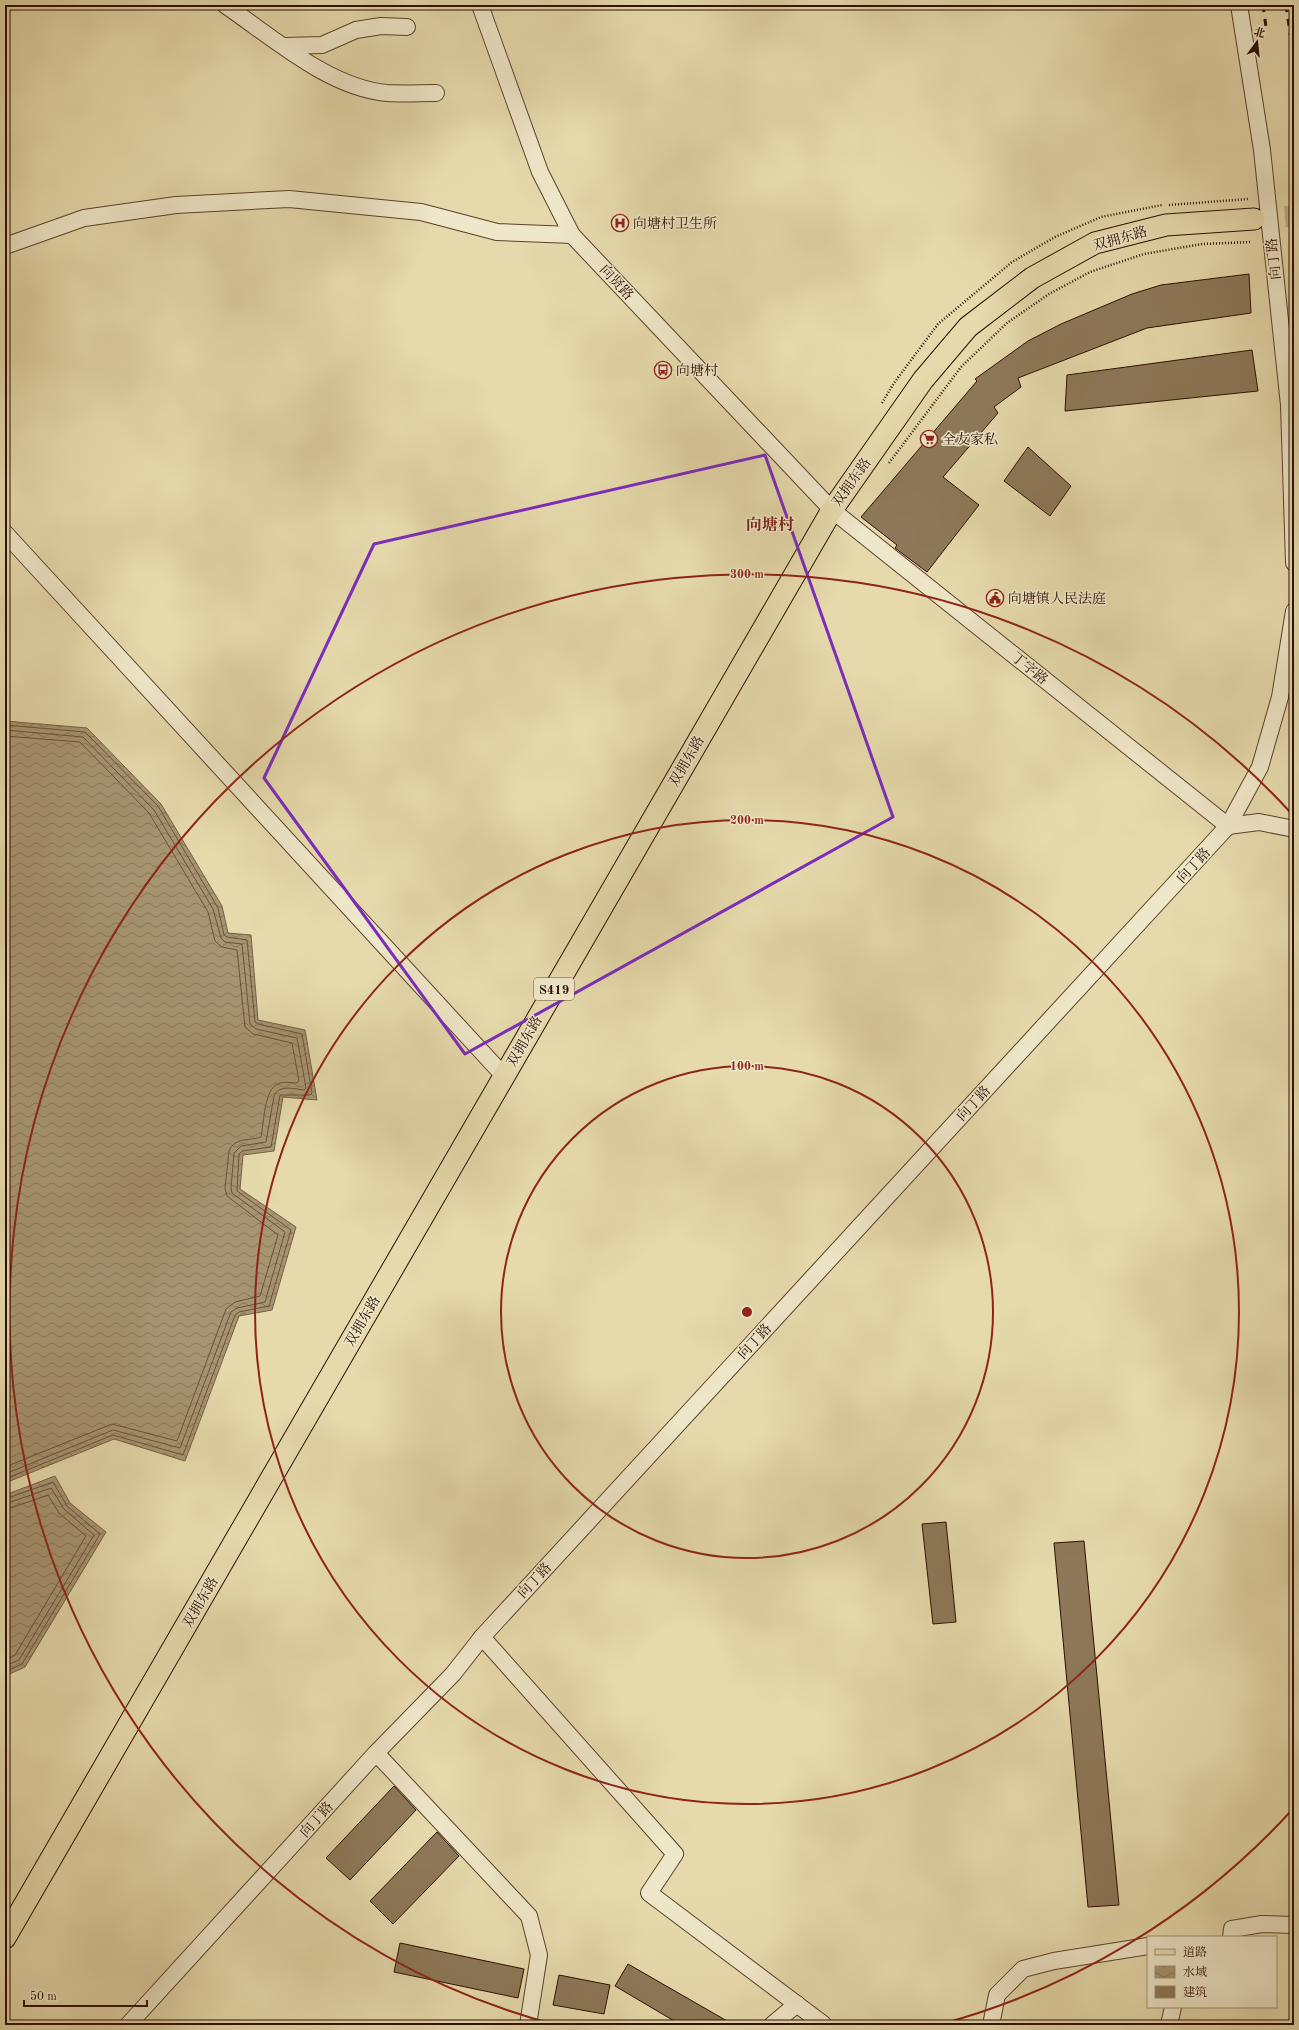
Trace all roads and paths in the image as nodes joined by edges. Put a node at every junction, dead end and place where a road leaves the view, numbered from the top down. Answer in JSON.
{"nodes":[{"id":1,"x":225,"y":5,"type":"edge"},
{"id":2,"x":480,"y":5,"type":"edge"},
{"id":3,"x":1238,"y":5,"type":"edge"},
{"id":4,"x":407,"y":26,"type":"dead end"},
{"id":5,"x":284,"y":46,"type":"junction"},
{"id":6,"x":436,"y":93,"type":"dead end"},
{"id":7,"x":1254,"y":218,"type":"tunnel mouth"},
{"id":8,"x":572,"y":235,"type":"junction"},
{"id":9,"x":1252,"y":242,"type":"dead end"},
{"id":10,"x":5,"y":246,"type":"edge"},
{"id":11,"x":885,"y":466,"type":"dead end"},
{"id":12,"x":832,"y":510,"type":"junction"},
{"id":13,"x":5,"y":533,"type":"edge"},
{"id":14,"x":1294,"y":563,"type":"edge"},
{"id":15,"x":1294,"y":611,"type":"edge"},
{"id":16,"x":1228,"y":826,"type":"junction"},
{"id":17,"x":1294,"y":829,"type":"edge"},
{"id":18,"x":504,"y":1076,"type":"junction"},
{"id":19,"x":482,"y":1637,"type":"junction"},
{"id":20,"x":376,"y":1753,"type":"junction"},
{"id":21,"x":1294,"y":1925,"type":"edge"},
{"id":22,"x":1231,"y":1936,"type":"edge"},
{"id":23,"x":5,"y":1938,"type":"edge"},
{"id":24,"x":1147,"y":1946,"type":"edge"},
{"id":25,"x":797,"y":2004,"type":"junction"},
{"id":26,"x":1173,"y":2008,"type":"edge"},
{"id":27,"x":823,"y":2024,"type":"dead end"},
{"id":28,"x":128,"y":2025,"type":"edge"},
{"id":29,"x":528,"y":2025,"type":"edge"},
{"id":30,"x":772,"y":2025,"type":"edge"},
{"id":31,"x":990,"y":2025,"type":"edge"},
{"id":32,"x":1169,"y":2025,"type":"edge"}],
"edges":[{"from":1,"to":5,"type":"street"},
{"from":2,"to":8,"type":"street","name":"向贤路"},
{"from":3,"to":14,"type":"street","name":"向丁路"},
{"from":4,"to":5,"type":"street"},
{"from":5,"to":6,"type":"street"},
{"from":7,"to":12,"type":"main road","name":"双拥东路","number":"S419"},
{"from":8,"to":10,"type":"street"},
{"from":8,"to":12,"type":"street","name":"向贤路"},
{"from":9,"to":11,"type":"path"},
{"from":12,"to":16,"type":"street","name":"丁字路"},
{"from":12,"to":18,"type":"main road","name":"双拥东路","number":"S419"},
{"from":13,"to":18,"type":"street"},
{"from":15,"to":16,"type":"street","name":"向丁路"},
{"from":16,"to":17,"type":"street"},
{"from":16,"to":19,"type":"street","name":"向丁路"},
{"from":18,"to":23,"type":"main road","name":"双拥东路","number":"S419"},
{"from":19,"to":20,"type":"street","name":"向丁路"},
{"from":19,"to":25,"type":"street"},
{"from":20,"to":28,"type":"street","name":"向丁路"},
{"from":20,"to":29,"type":"street"},
{"from":21,"to":22,"type":"street"},
{"from":24,"to":31,"type":"street"},
{"from":25,"to":27,"type":"street"},
{"from":25,"to":30,"type":"street"},
{"from":26,"to":32,"type":"street"}]}
